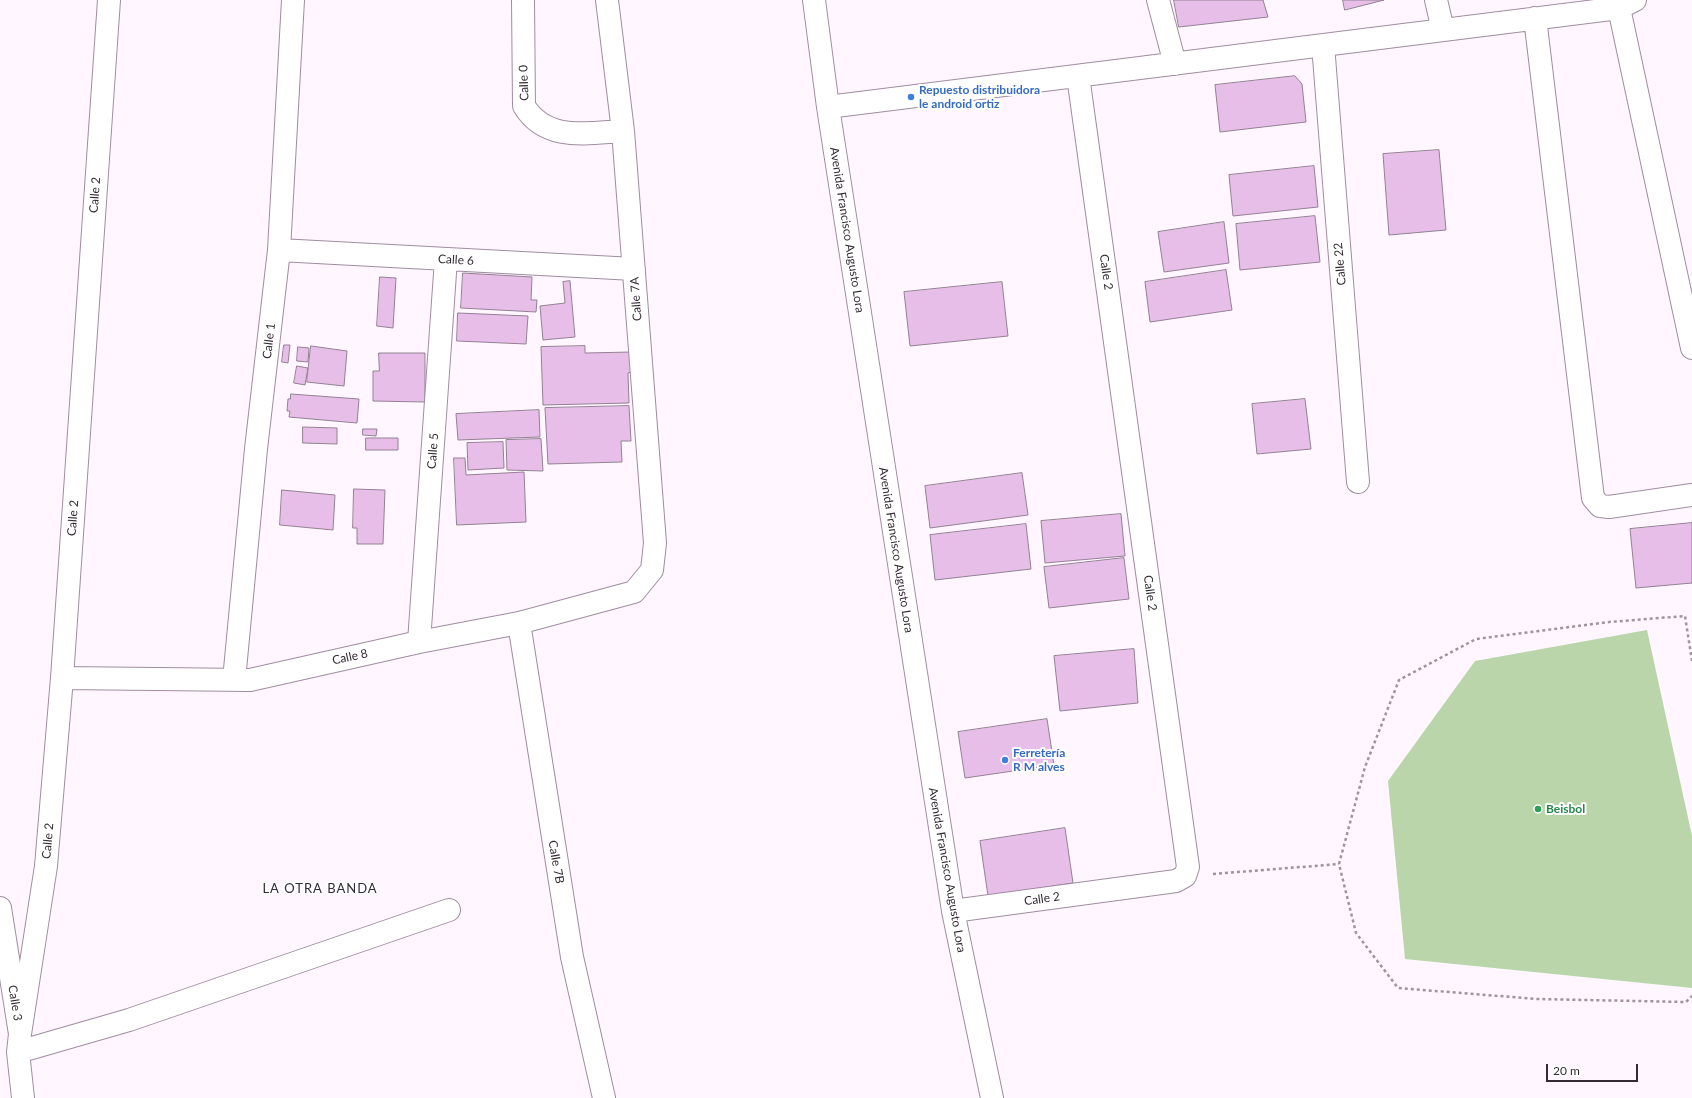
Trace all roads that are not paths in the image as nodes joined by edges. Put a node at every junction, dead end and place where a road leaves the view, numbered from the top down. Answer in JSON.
{"nodes":[{"id":1,"x":109,"y":0,"type":"edge"},
{"id":2,"x":293,"y":0,"type":"edge"},
{"id":3,"x":523,"y":0,"type":"edge"},
{"id":4,"x":607,"y":0,"type":"edge"},
{"id":5,"x":814,"y":0,"type":"edge"},
{"id":6,"x":1158,"y":0,"type":"edge"},
{"id":7,"x":1436,"y":0,"type":"edge"},
{"id":8,"x":1627,"y":4,"type":"edge"},
{"id":9,"x":1536,"y":18,"type":"junction"},
{"id":10,"x":1443,"y":30,"type":"junction"},
{"id":11,"x":1323,"y":45,"type":"junction"},
{"id":12,"x":1175,"y":64,"type":"junction"},
{"id":13,"x":1078,"y":76,"type":"junction"},
{"id":14,"x":828,"y":107,"type":"junction"},
{"id":15,"x":623,"y":131,"type":"junction"},
{"id":16,"x":279,"y":250,"type":"junction"},
{"id":17,"x":446,"y":259,"type":"junction"},
{"id":18,"x":634,"y":269,"type":"junction"},
{"id":19,"x":1692,"y":348,"type":"edge"},
{"id":20,"x":1358,"y":482,"type":"dead end"},
{"id":21,"x":1692,"y":495,"type":"edge"},
{"id":22,"x":634,"y":592,"type":"joint"},
{"id":23,"x":519,"y":623,"type":"junction"},
{"id":24,"x":419,"y":642,"type":"junction"},
{"id":25,"x":62,"y":678,"type":"junction"},
{"id":26,"x":234,"y":680,"type":"junction"},
{"id":27,"x":0,"y":908,"type":"edge"},
{"id":28,"x":449,"y":910,"type":"dead end"},
{"id":29,"x":952,"y":911,"type":"junction"},
{"id":30,"x":19,"y":1043,"type":"junction"},
{"id":31,"x":23,"y":1098,"type":"edge"},
{"id":32,"x":604,"y":1098,"type":"edge"},
{"id":33,"x":992,"y":1098,"type":"edge"}],
"edges":[{"from":1,"to":25,"type":"street","name":"Calle 2"},
{"from":2,"to":16,"type":"street","name":"Calle 1"},
{"from":3,"to":15,"type":"street","name":"Calle 0"},
{"from":4,"to":15,"type":"street","name":"Calle 7A"},
{"from":5,"to":14,"type":"street","name":"Avenida Francisco Augusto Lora"},
{"from":6,"to":12,"type":"street"},
{"from":7,"to":10,"type":"street"},
{"from":8,"to":9,"type":"street"},
{"from":8,"to":19,"type":"street"},
{"from":9,"to":10,"type":"street"},
{"from":9,"to":21,"type":"street"},
{"from":10,"to":11,"type":"street"},
{"from":11,"to":12,"type":"street"},
{"from":11,"to":20,"type":"street","name":"Calle 22"},
{"from":12,"to":13,"type":"street"},
{"from":13,"to":14,"type":"street"},
{"from":13,"to":29,"type":"street","name":"Calle 2"},
{"from":14,"to":29,"type":"street","name":"Avenida Francisco Augusto Lora"},
{"from":15,"to":18,"type":"street","name":"Calle 7A"},
{"from":16,"to":17,"type":"street","name":"Calle 6"},
{"from":16,"to":26,"type":"street","name":"Calle 1"},
{"from":17,"to":18,"type":"street","name":"Calle 6"},
{"from":17,"to":24,"type":"street","name":"Calle 5"},
{"from":18,"to":22,"type":"street","name":"Calle 7A"},
{"from":22,"to":23,"type":"street","name":"Calle 8"},
{"from":23,"to":24,"type":"street","name":"Calle 8"},
{"from":23,"to":32,"type":"street","name":"Calle 7B"},
{"from":24,"to":26,"type":"street","name":"Calle 8"},
{"from":25,"to":26,"type":"street","name":"Calle 8"},
{"from":25,"to":30,"type":"street","name":"Calle 2"},
{"from":27,"to":30,"type":"street","name":"Calle 3"},
{"from":28,"to":30,"type":"street"},
{"from":29,"to":33,"type":"street","name":"Avenida Francisco Augusto Lora"},
{"from":30,"to":31,"type":"street","name":"Calle 3"}]}
